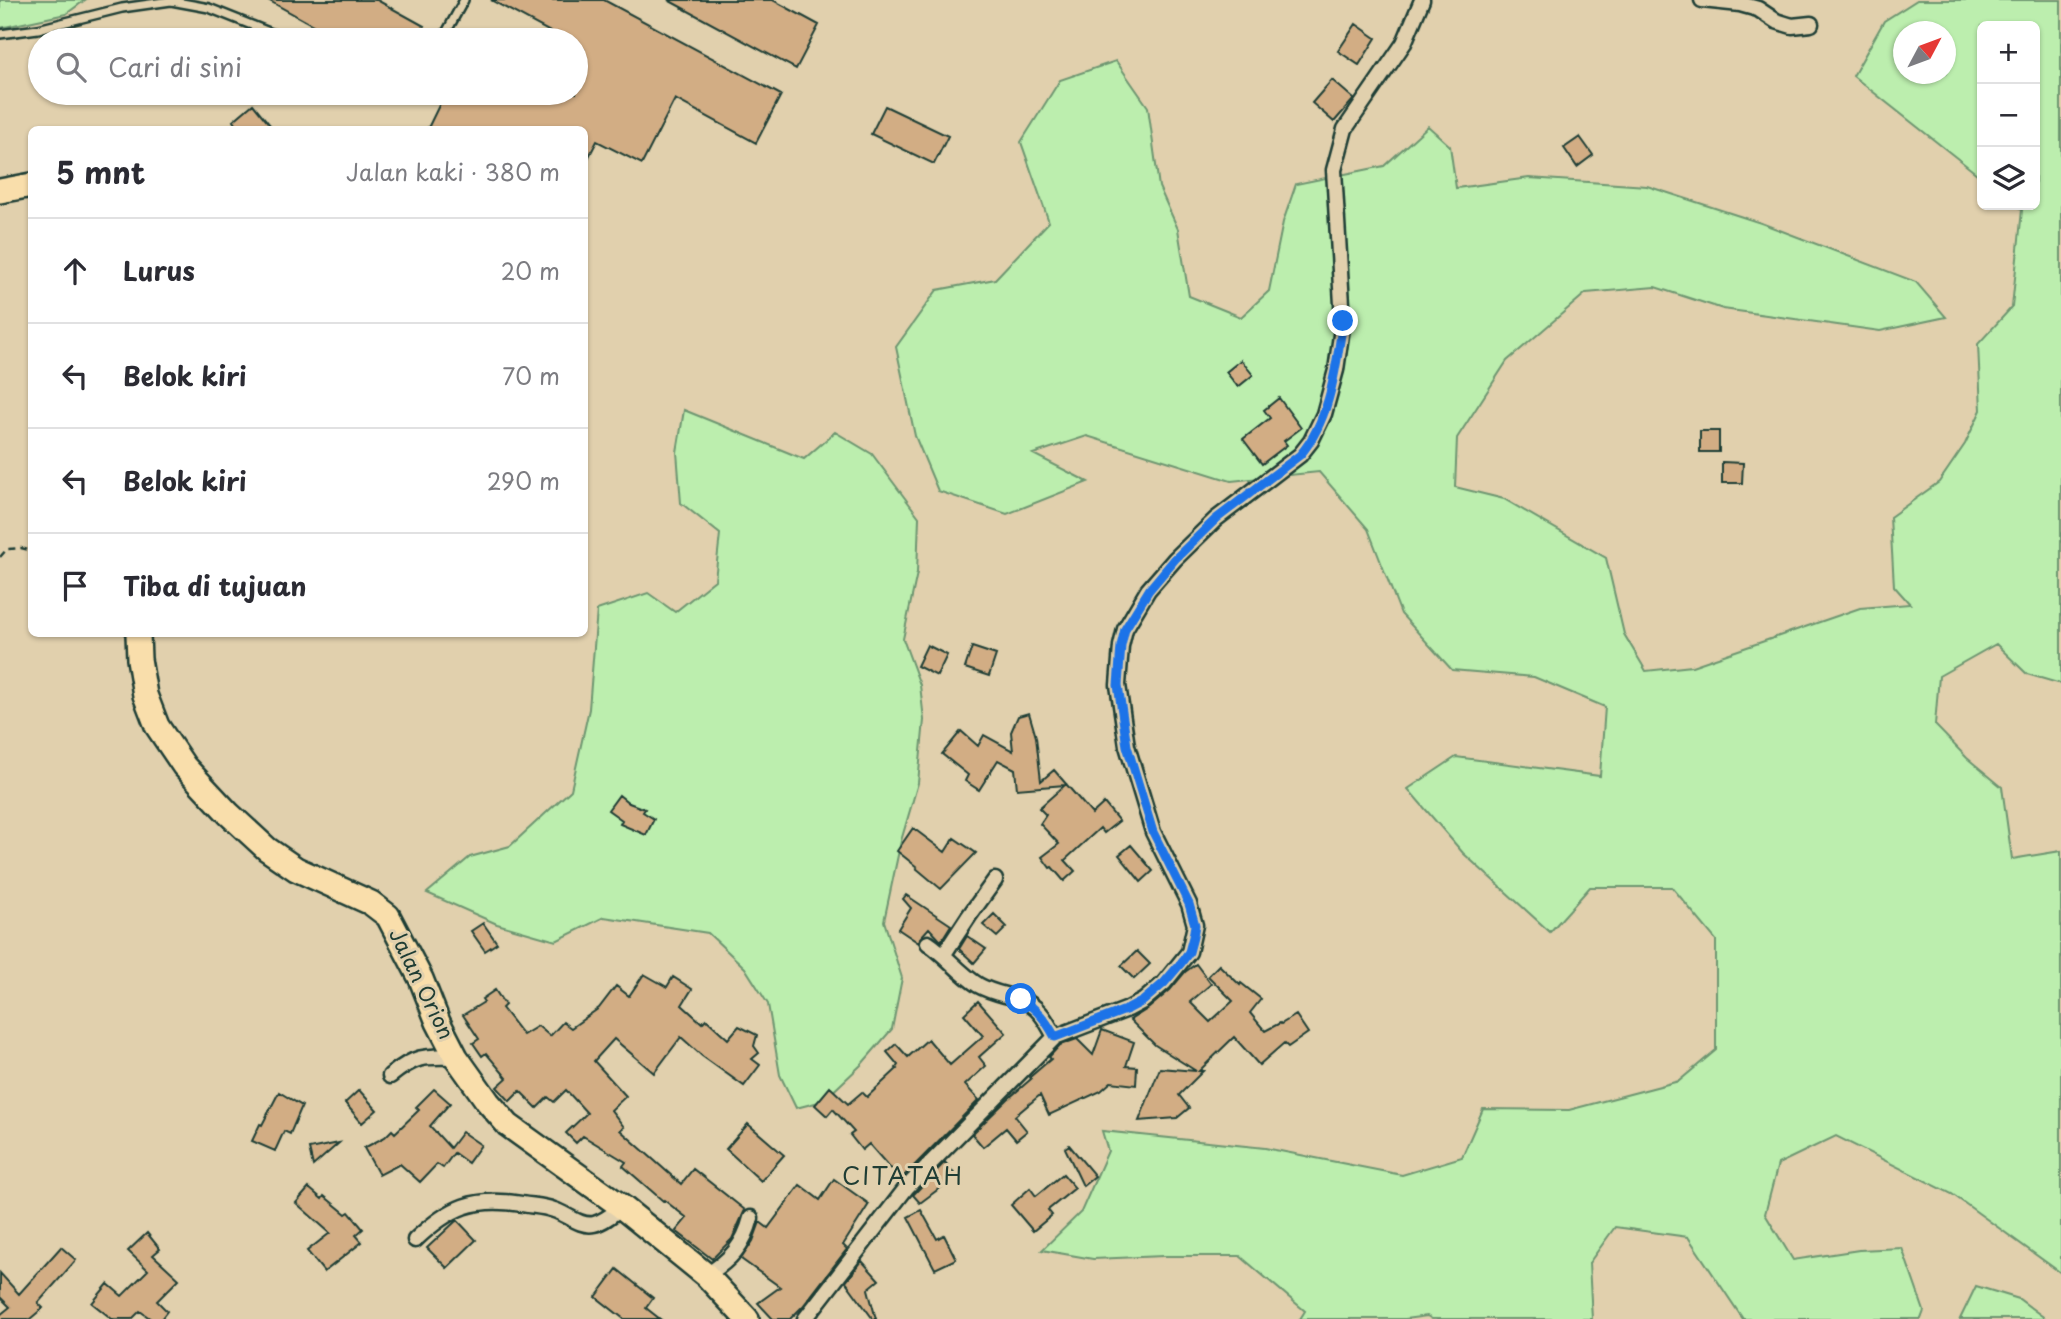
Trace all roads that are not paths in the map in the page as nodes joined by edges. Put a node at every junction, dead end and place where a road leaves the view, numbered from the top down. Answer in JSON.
{"nodes":[{"id":1,"x":464,"y":0,"type":"edge"},
{"id":2,"x":1422,"y":0,"type":"edge"},
{"id":3,"x":1702,"y":0,"type":"edge"},
{"id":4,"x":1811,"y":24,"type":"dead end"},
{"id":5,"x":42,"y":28,"type":"edge"},
{"id":6,"x":259,"y":28,"type":"edge"},
{"id":7,"x":449,"y":28,"type":"edge"},
{"id":8,"x":28,"y":30,"type":"edge"},
{"id":9,"x":0,"y":34,"type":"edge"},
{"id":10,"x":28,"y":186,"type":"edge"},
{"id":11,"x":0,"y":191,"type":"edge"},
{"id":12,"x":138,"y":637,"type":"edge"},
{"id":13,"x":995,"y":880,"type":"dead end"},
{"id":14,"x":928,"y":943,"type":"dead end"},
{"id":15,"x":944,"y":954,"type":"junction"},
{"id":16,"x":1055,"y":1037,"type":"junction"},
{"id":17,"x":456,"y":1057,"type":"junction"},
{"id":18,"x":390,"y":1076,"type":"dead end"},
{"id":19,"x":622,"y":1207,"type":"junction"},
{"id":20,"x":751,"y":1218,"type":"dead end"},
{"id":21,"x":415,"y":1240,"type":"dead end"},
{"id":22,"x":706,"y":1275,"type":"junction"},
{"id":23,"x":747,"y":1319,"type":"edge"},
{"id":24,"x":805,"y":1319,"type":"edge"}],
"edges":[{"from":1,"to":7,"type":"lane"},
{"from":2,"to":16,"type":"street"},
{"from":3,"to":4,"type":"street"},
{"from":5,"to":6,"type":"lane"},
{"from":8,"to":9,"type":"lane"},
{"from":10,"to":11,"type":"highway"},
{"from":12,"to":17,"type":"highway","name":"Jalan Orion"},
{"from":13,"to":15,"type":"street"},
{"from":14,"to":15,"type":"street"},
{"from":15,"to":16,"type":"street"},
{"from":16,"to":24,"type":"street"},
{"from":17,"to":18,"type":"street"},
{"from":17,"to":19,"type":"highway","name":"Jalan Orion"},
{"from":19,"to":21,"type":"street"},
{"from":19,"to":22,"type":"highway","name":"Jalan Orion"},
{"from":20,"to":22,"type":"street"},
{"from":22,"to":23,"type":"highway","name":"Jalan Orion"}]}
